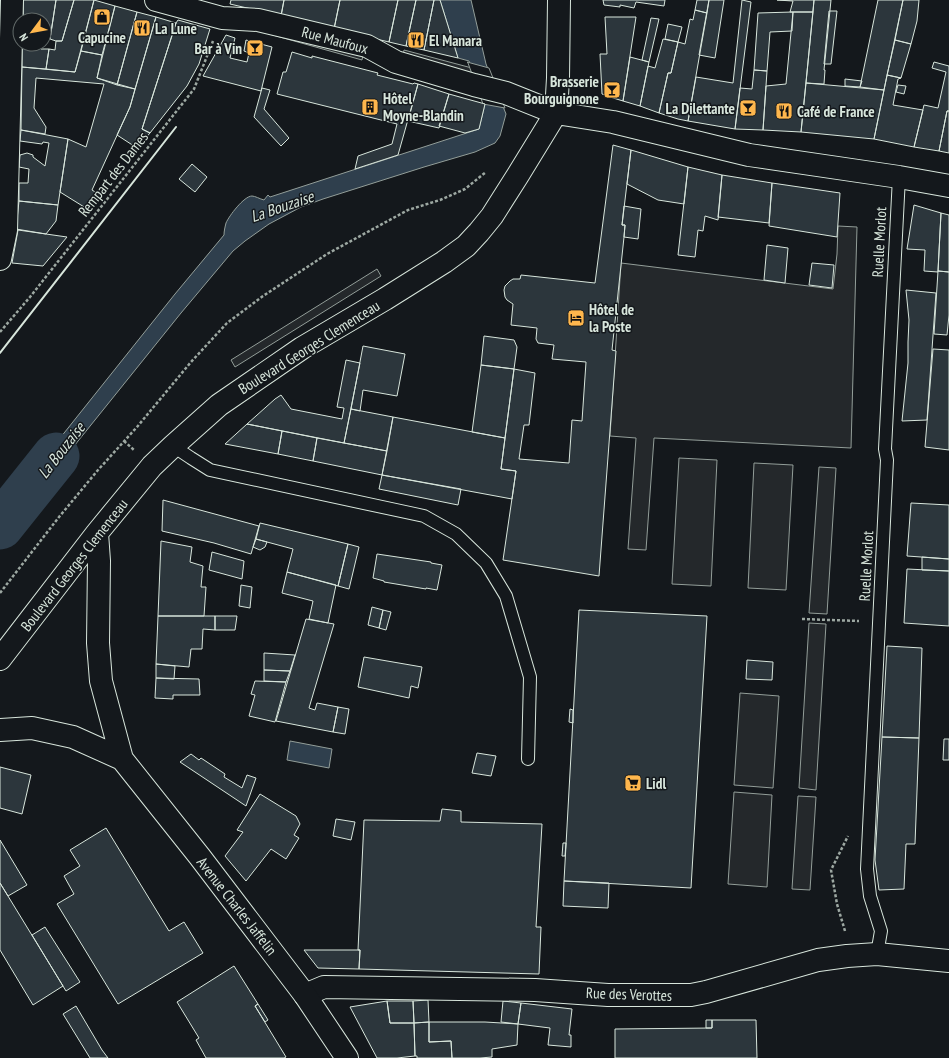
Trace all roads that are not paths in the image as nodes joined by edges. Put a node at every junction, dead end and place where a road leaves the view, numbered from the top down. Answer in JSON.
{"nodes":[{"id":1,"x":12,"y":0,"type":"edge"},
{"id":2,"x":156,"y":0,"type":"edge"},
{"id":3,"x":559,"y":0,"type":"edge"},
{"id":4,"x":224,"y":9,"type":"edge"},
{"id":5,"x":556,"y":113,"type":"junction"},
{"id":6,"x":899,"y":177,"type":"junction"},
{"id":7,"x":949,"y":186,"type":"edge"},
{"id":8,"x":0,"y":259,"type":"edge"},
{"id":9,"x":173,"y":446,"type":"junction"},
{"id":10,"x":97,"y":533,"type":"junction"},
{"id":11,"x":0,"y":659,"type":"edge"},
{"id":12,"x":0,"y":730,"type":"edge"},
{"id":13,"x":122,"y":759,"type":"junction"},
{"id":14,"x":528,"y":759,"type":"dead end"},
{"id":15,"x":877,"y":954,"type":"junction"},
{"id":16,"x":949,"y":961,"type":"edge"},
{"id":17,"x":305,"y":994,"type":"junction"},
{"id":18,"x":346,"y":1058,"type":"edge"}],
"edges":[{"from":1,"to":8,"type":"main road"},
{"from":2,"to":4,"type":"main road","name":"Rue Maufoux"},
{"from":3,"to":5,"type":"main road"},
{"from":4,"to":5,"type":"main road","name":"Rue Maufoux"},
{"from":5,"to":6,"type":"main road","name":"Rue Maufoux"},
{"from":5,"to":9,"type":"main road","name":"Boulevard Georges Clemenceau"},
{"from":6,"to":7,"type":"main road","name":"Rue Maufoux"},
{"from":6,"to":15,"type":"lane","name":"Ruelle Morlot"},
{"from":9,"to":10,"type":"main road","name":"Boulevard Georges Clemenceau"},
{"from":9,"to":14,"type":"lane"},
{"from":10,"to":11,"type":"main road","name":"Boulevard Georges Clemenceau"},
{"from":10,"to":13,"type":"main road"},
{"from":12,"to":13,"type":"main road"},
{"from":13,"to":17,"type":"main road","name":"Avenue Charles Jaffelin"},
{"from":15,"to":16,"type":"main road","name":"Rue des Verottes"},
{"from":15,"to":17,"type":"main road","name":"Rue des Verottes"},
{"from":17,"to":18,"type":"main road","name":"Avenue Charles Jaffelin"}]}
